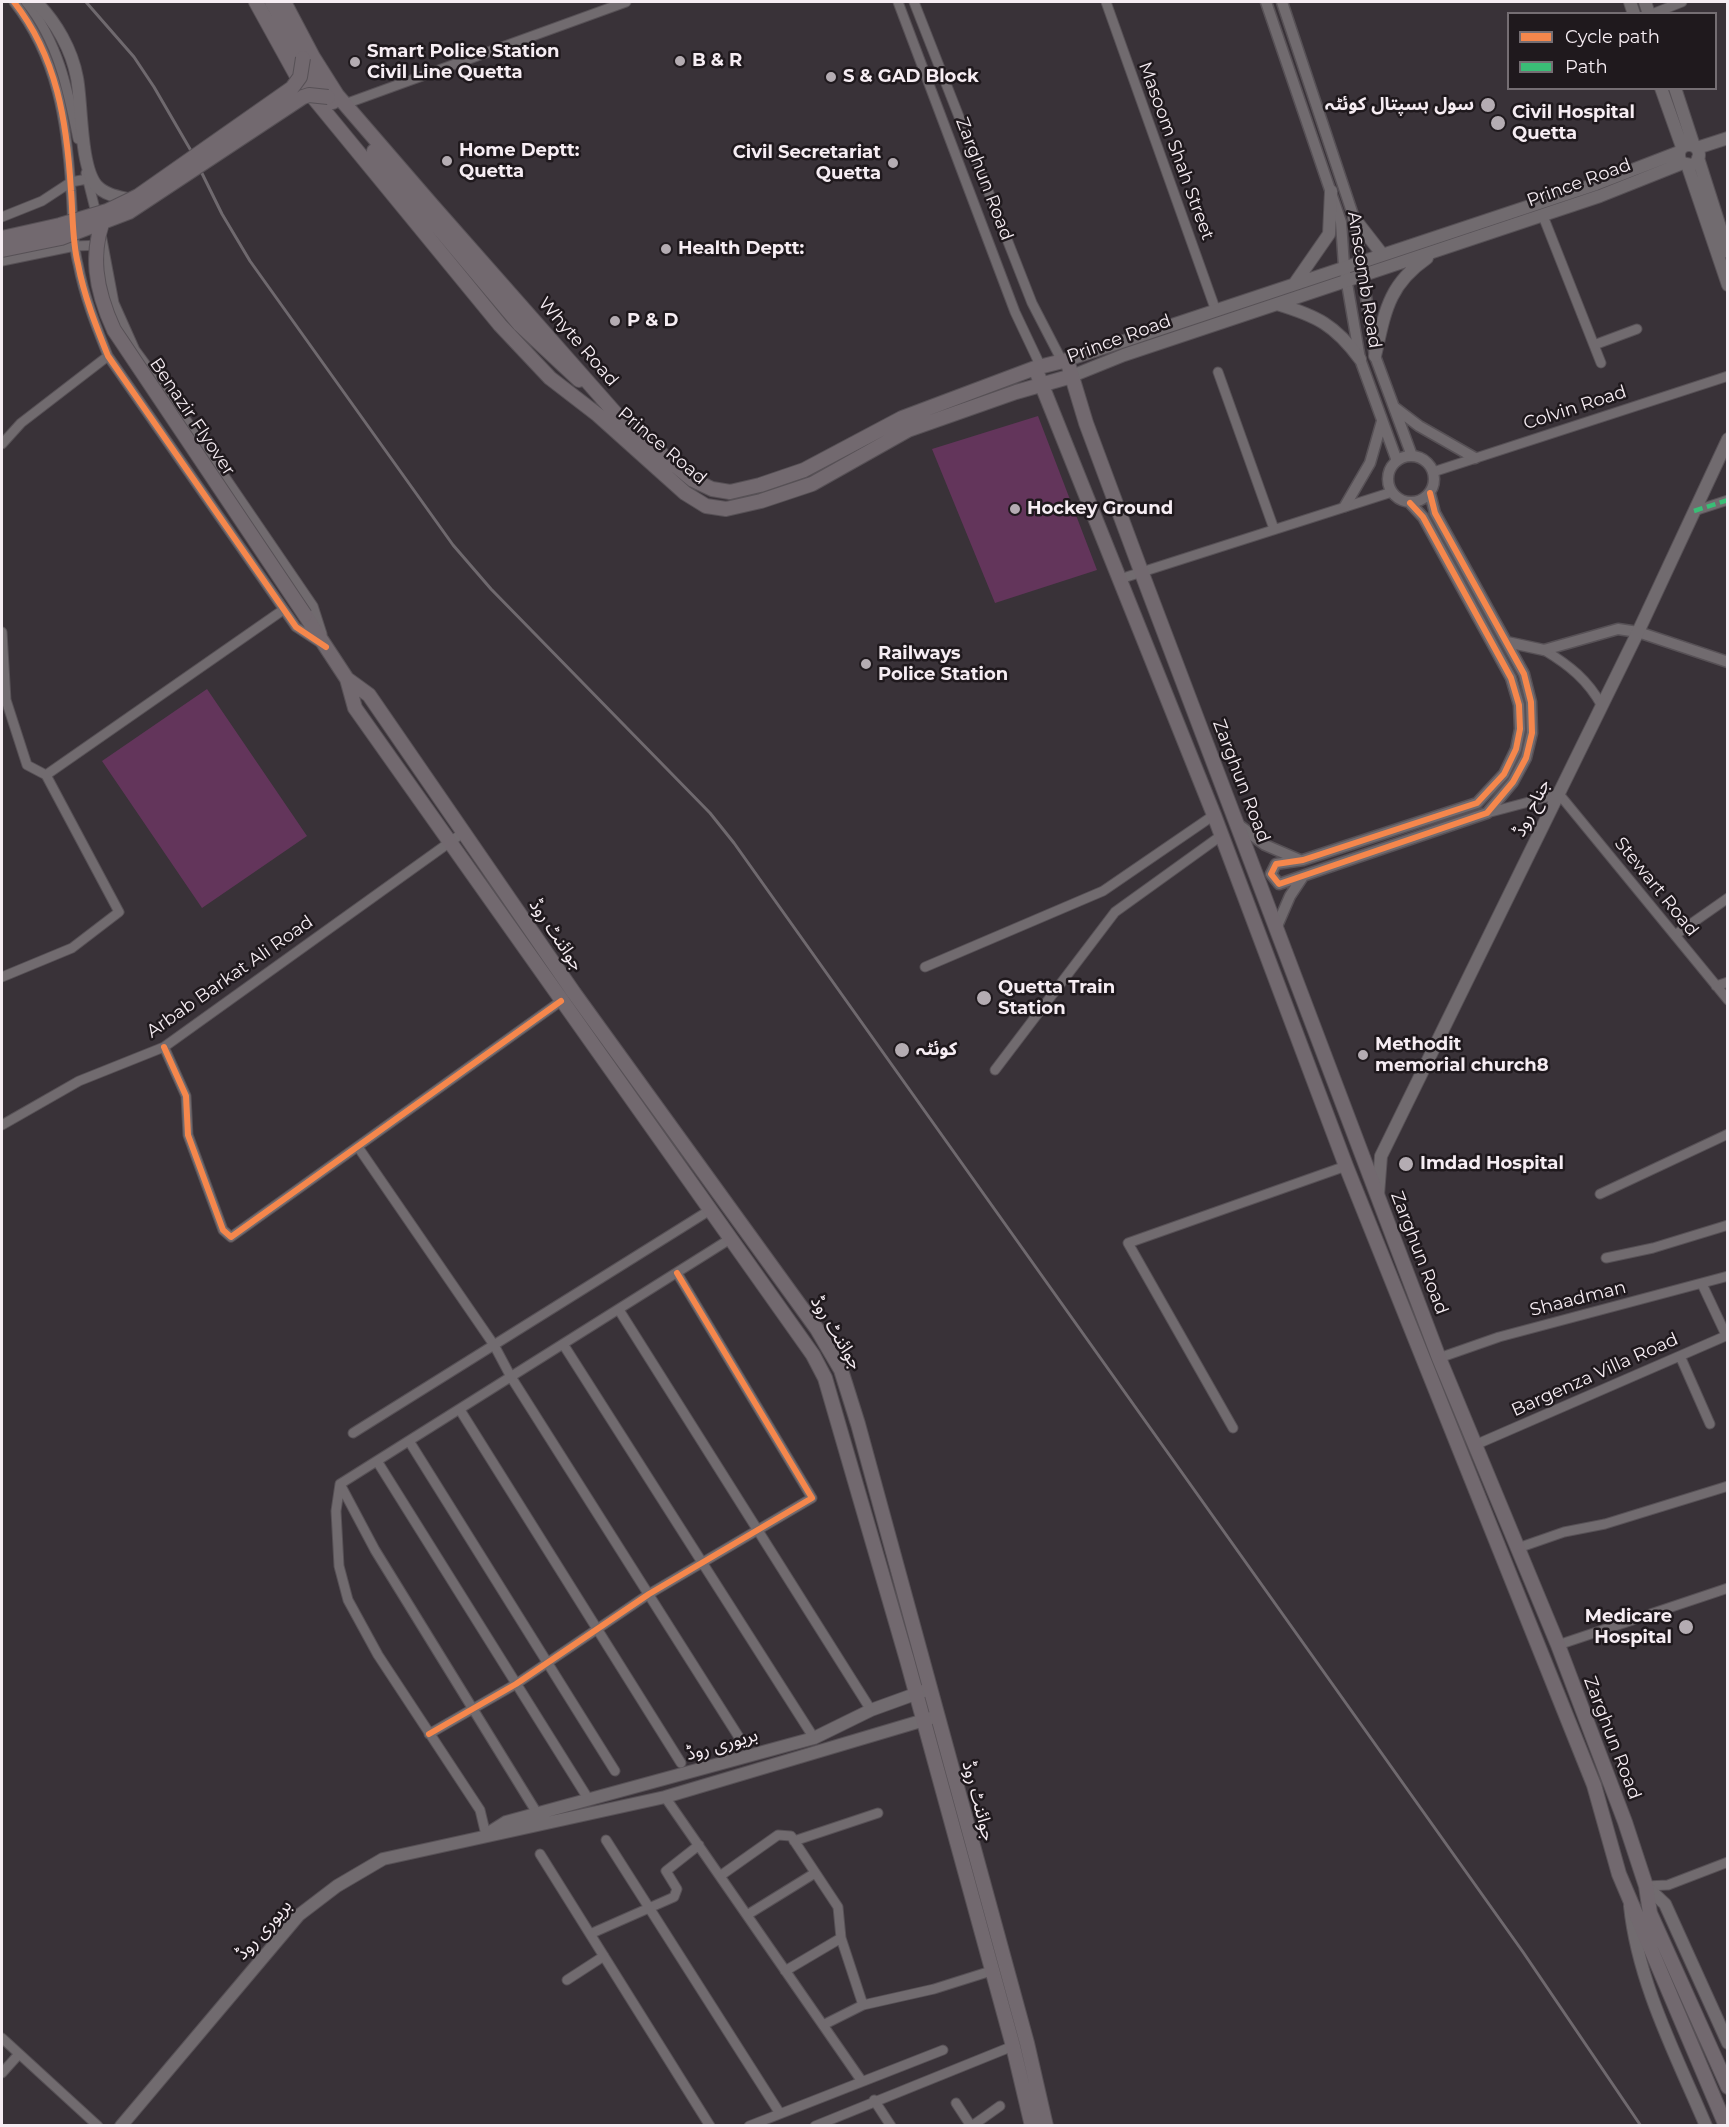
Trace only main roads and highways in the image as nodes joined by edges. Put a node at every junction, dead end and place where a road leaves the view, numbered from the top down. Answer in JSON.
{"nodes":[{"id":1,"x":36,"y":2,"type":"edge"},
{"id":2,"x":256,"y":2,"type":"edge"},
{"id":3,"x":272,"y":2,"type":"edge"},
{"id":4,"x":284,"y":2,"type":"edge"},
{"id":5,"x":303,"y":58,"type":"junction"},
{"id":6,"x":1662,"y":90,"type":"edge"},
{"id":7,"x":1675,"y":90,"type":"edge"},
{"id":8,"x":328,"y":97,"type":"junction"},
{"id":9,"x":1728,"y":138,"type":"edge"},
{"id":10,"x":1689,"y":154,"type":"junction"},
{"id":11,"x":1331,"y":191,"type":"road end"},
{"id":12,"x":131,"y":200,"type":"junction"},
{"id":13,"x":105,"y":217,"type":"junction"},
{"id":14,"x":1354,"y":218,"type":"road end"},
{"id":15,"x":2,"y":238,"type":"edge"},
{"id":16,"x":1441,"y":249,"type":"junction"},
{"id":17,"x":2,"y":250,"type":"edge"},
{"id":18,"x":1728,"y":252,"type":"edge"},
{"id":19,"x":1382,"y":255,"type":"junction"},
{"id":20,"x":1294,"y":284,"type":"junction"},
{"id":21,"x":1728,"y":285,"type":"edge"},
{"id":22,"x":1277,"y":304,"type":"junction"},
{"id":23,"x":1375,"y":356,"type":"road end"},
{"id":24,"x":553,"y":358,"type":"junction"},
{"id":25,"x":1360,"y":359,"type":"road end"},
{"id":26,"x":1064,"y":361,"type":"junction"},
{"id":27,"x":1038,"y":368,"type":"junction"},
{"id":28,"x":1071,"y":376,"type":"junction"},
{"id":29,"x":1041,"y":385,"type":"junction"},
{"id":30,"x":607,"y":403,"type":"junction"},
{"id":31,"x":598,"y":415,"type":"junction"},
{"id":32,"x":1728,"y":439,"type":"edge"},
{"id":33,"x":304,"y":615,"type":"joint"},
{"id":34,"x":346,"y":679,"type":"junction"},
{"id":35,"x":1378,"y":1195,"type":"junction"},
{"id":36,"x":922,"y":1690,"type":"junction"},
{"id":37,"x":930,"y":1718,"type":"junction"},
{"id":38,"x":486,"y":1835,"type":"junction"},
{"id":39,"x":1646,"y":1886,"type":"junction"},
{"id":40,"x":1629,"y":1896,"type":"junction"},
{"id":41,"x":1728,"y":2043,"type":"edge"},
{"id":42,"x":1728,"y":2086,"type":"edge"},
{"id":43,"x":121,"y":2126,"type":"edge"},
{"id":44,"x":1032,"y":2126,"type":"edge"},
{"id":45,"x":1046,"y":2126,"type":"edge"},
{"id":46,"x":1706,"y":2126,"type":"edge"},
{"id":47,"x":1726,"y":2126,"type":"edge"}],
"edges":[{"from":1,"to":12,"type":"main road"},
{"from":2,"to":31,"type":"main road","name":"Whyte Road"},
{"from":3,"to":5,"type":"main road"},
{"from":4,"to":30,"type":"main road","name":"Whyte Road"},
{"from":5,"to":8,"type":"main road"},
{"from":5,"to":12,"type":"main road","bridge":true},
{"from":6,"to":10,"type":"main road"},
{"from":7,"to":10,"type":"main road"},
{"from":8,"to":13,"type":"main road","bridge":true},
{"from":8,"to":24,"type":"main road"},
{"from":9,"to":10,"type":"main road","name":"Prince Road"},
{"from":10,"to":16,"type":"main road","name":"Prince Road"},
{"from":10,"to":18,"type":"main road"},
{"from":10,"to":19,"type":"main road","name":"Prince Road"},
{"from":10,"to":21,"type":"main road"},
{"from":11,"to":20,"type":"main road"},
{"from":12,"to":13,"type":"main road","bridge":true},
{"from":13,"to":15,"type":"main road","bridge":true},
{"from":13,"to":17,"type":"main road","bridge":true},
{"from":13,"to":33,"type":"main road","name":"Benazir Flyover","bridge":true},
{"from":14,"to":19,"type":"main road"},
{"from":16,"to":22,"type":"main road","name":"Prince Road"},
{"from":16,"to":23,"type":"main road"},
{"from":19,"to":20,"type":"main road","name":"Prince Road"},
{"from":20,"to":26,"type":"main road","name":"Prince Road"},
{"from":22,"to":25,"type":"main road"},
{"from":22,"to":28,"type":"main road","name":"Prince Road"},
{"from":24,"to":30,"type":"main road","name":"Whyte Road"},
{"from":24,"to":31,"type":"main road","name":"Whyte Road"},
{"from":26,"to":27,"type":"main road","name":"Prince Road"},
{"from":26,"to":28,"type":"main road","name":"Zarghun Road"},
{"from":27,"to":29,"type":"main road","name":"Zarghun Road"},
{"from":27,"to":30,"type":"main road","name":"Prince Road"},
{"from":28,"to":29,"type":"main road","name":"Prince Road"},
{"from":28,"to":35,"type":"main road","name":"Zarghun Road"},
{"from":29,"to":31,"type":"main road","name":"Prince Road"},
{"from":29,"to":40,"type":"main road","name":"Zarghun Road"},
{"from":32,"to":35,"type":"main road","name":"جناح روڈ"},
{"from":33,"to":34,"type":"main road","name":"جوائنٹ روڈ"},
{"from":34,"to":36,"type":"main road","name":"جوائنٹ روڈ"},
{"from":34,"to":36,"type":"main road","name":"جوائنٹ روڈ"},
{"from":35,"to":39,"type":"main road","name":"Zarghun Road"},
{"from":36,"to":37,"type":"main road","name":"جوائنٹ روڈ"},
{"from":36,"to":38,"type":"main road","name":"بریوری روڈ"},
{"from":37,"to":38,"type":"main road","name":"بریوری روڈ"},
{"from":37,"to":44,"type":"main road","name":"جوائنٹ روڈ"},
{"from":37,"to":45,"type":"main road","name":"جوائنٹ روڈ"},
{"from":38,"to":43,"type":"main road","name":"بریوری روڈ"},
{"from":39,"to":41,"type":"main road","name":"Zarghun Road"},
{"from":39,"to":42,"type":"main road"},
{"from":40,"to":46,"type":"main road","name":"Zarghun Road"},
{"from":40,"to":47,"type":"main road","name":"Zarghun Road"}]}
